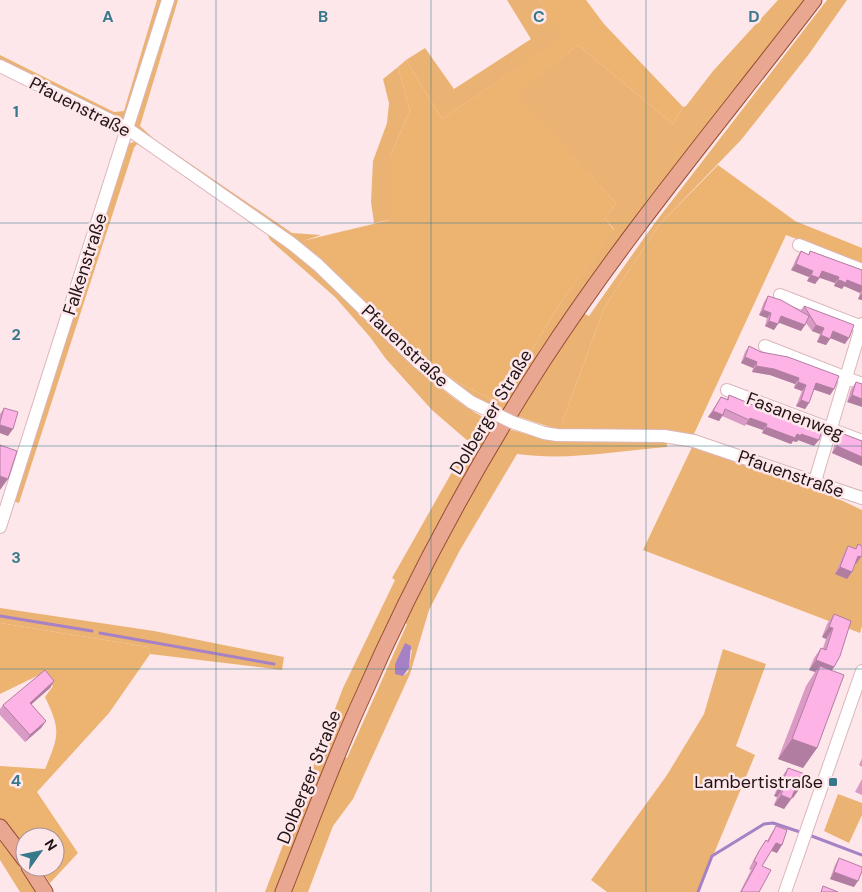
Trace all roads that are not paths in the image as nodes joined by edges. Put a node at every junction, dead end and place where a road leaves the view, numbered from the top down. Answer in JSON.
{"nodes":[{"id":1,"x":168,"y":0,"type":"edge"},
{"id":2,"x":814,"y":0,"type":"edge"},
{"id":3,"x":0,"y":66,"type":"edge"},
{"id":4,"x":128,"y":129,"type":"junction"},
{"id":5,"x":799,"y":245,"type":"dead end"},
{"id":6,"x":862,"y":270,"type":"edge"},
{"id":7,"x":780,"y":295,"type":"dead end"},
{"id":8,"x":862,"y":326,"type":"edge"},
{"id":9,"x":765,"y":346,"type":"dead end"},
{"id":10,"x":846,"y":378,"type":"junction"},
{"id":11,"x":862,"y":384,"type":"edge"},
{"id":12,"x":728,"y":390,"type":"dead end"},
{"id":13,"x":830,"y":429,"type":"junction"},
{"id":14,"x":862,"y":441,"type":"edge"},
{"id":15,"x":815,"y":481,"type":"junction"},
{"id":16,"x":862,"y":498,"type":"edge"},
{"id":17,"x":0,"y":527,"type":"edge"},
{"id":18,"x":862,"y":671,"type":"edge"},
{"id":19,"x":0,"y":827,"type":"edge"},
{"id":20,"x":15,"y":847,"type":"edge"},
{"id":21,"x":36,"y":877,"type":"edge"},
{"id":22,"x":45,"y":892,"type":"edge"},
{"id":23,"x":283,"y":892,"type":"edge"},
{"id":24,"x":785,"y":892,"type":"edge"}],
"edges":[{"from":1,"to":4,"type":"street","name":"Falkenstraße"},
{"from":2,"to":23,"type":"main road","name":"Dolberger Straße"},
{"from":3,"to":4,"type":"street","name":"Pfauenstraße"},
{"from":4,"to":15,"type":"street","name":"Pfauenstraße","bridge":true},
{"from":4,"to":17,"type":"street","name":"Falkenstraße"},
{"from":5,"to":6,"type":"street"},
{"from":7,"to":8,"type":"street"},
{"from":8,"to":10,"type":"street"},
{"from":9,"to":10,"type":"street"},
{"from":10,"to":11,"type":"street"},
{"from":10,"to":13,"type":"street"},
{"from":12,"to":13,"type":"street","name":"Fasanenweg"},
{"from":13,"to":14,"type":"street","name":"Fasanenweg"},
{"from":13,"to":15,"type":"street"},
{"from":15,"to":16,"type":"street","name":"Pfauenstraße"},
{"from":18,"to":24,"type":"street"},
{"from":19,"to":20,"type":"main road"},
{"from":21,"to":22,"type":"main road"}]}
